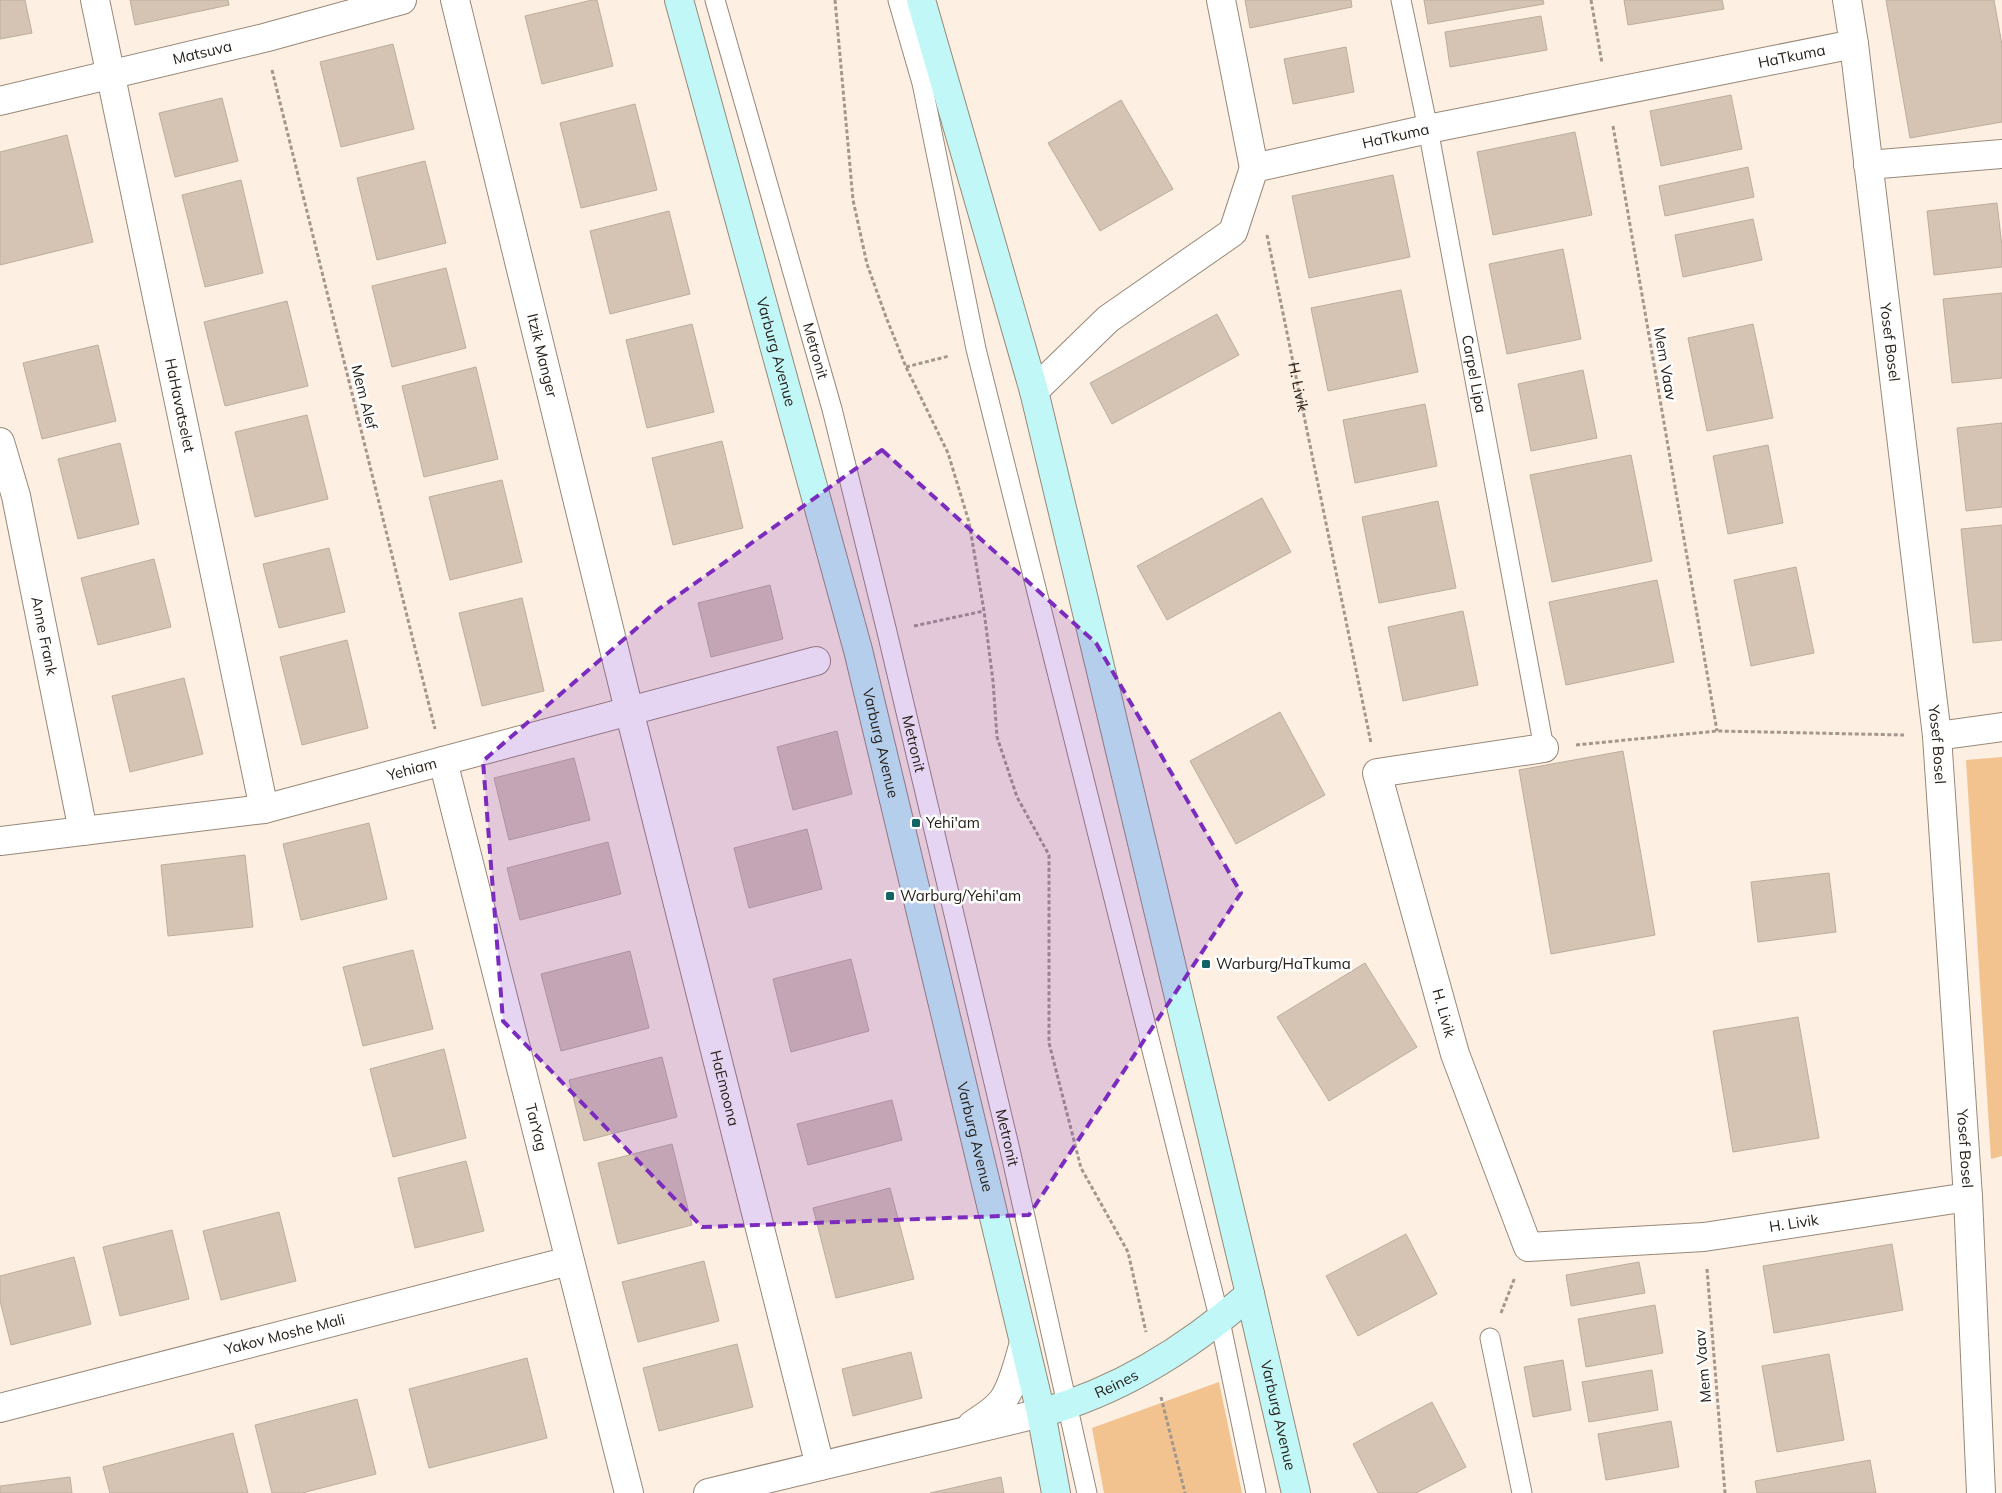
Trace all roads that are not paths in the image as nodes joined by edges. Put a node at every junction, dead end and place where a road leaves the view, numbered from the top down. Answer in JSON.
{"nodes":[{"id":1,"x":95,"y":0,"type":"edge"},
{"id":2,"x":402,"y":0,"type":"edge"},
{"id":3,"x":455,"y":0,"type":"edge"},
{"id":4,"x":679,"y":0,"type":"edge"},
{"id":5,"x":715,"y":0,"type":"edge"},
{"id":6,"x":898,"y":0,"type":"edge"},
{"id":7,"x":920,"y":0,"type":"edge"},
{"id":8,"x":1221,"y":0,"type":"edge"},
{"id":9,"x":1402,"y":0,"type":"edge"},
{"id":10,"x":1847,"y":0,"type":"edge"},
{"id":11,"x":1854,"y":44,"type":"junction"},
{"id":12,"x":112,"y":75,"type":"junction"},
{"id":13,"x":0,"y":101,"type":"edge"},
{"id":14,"x":1428,"y":129,"type":"junction"},
{"id":15,"x":2002,"y":154,"type":"edge"},
{"id":16,"x":1868,"y":166,"type":"junction"},
{"id":17,"x":1254,"y":168,"type":"junction"},
{"id":18,"x":1034,"y":391,"type":"junction"},
{"id":19,"x":0,"y":442,"type":"edge"},
{"id":20,"x":816,"y":661,"type":"dead end"},
{"id":21,"x":629,"y":710,"type":"junction"},
{"id":22,"x":2002,"y":727,"type":"edge"},
{"id":23,"x":1937,"y":736,"type":"junction"},
{"id":24,"x":1544,"y":748,"type":"joint"},
{"id":25,"x":443,"y":761,"type":"junction"},
{"id":26,"x":264,"y":809,"type":"junction"},
{"id":27,"x":82,"y":831,"type":"junction"},
{"id":28,"x":0,"y":841,"type":"edge"},
{"id":29,"x":1968,"y":1197,"type":"junction"},
{"id":30,"x":570,"y":1261,"type":"junction"},
{"id":31,"x":1250,"y":1294,"type":"junction"},
{"id":32,"x":1220,"y":1321,"type":"junction"},
{"id":33,"x":1490,"y":1338,"type":"road end"},
{"id":34,"x":1024,"y":1343,"type":"junction"},
{"id":35,"x":1068,"y":1405,"type":"junction"},
{"id":36,"x":0,"y":1408,"type":"edge"},
{"id":37,"x":1041,"y":1412,"type":"junction"},
{"id":38,"x":962,"y":1432,"type":"junction"},
{"id":39,"x":820,"y":1466,"type":"junction"},
{"id":40,"x":629,"y":1493,"type":"edge"},
{"id":41,"x":708,"y":1493,"type":"edge"},
{"id":42,"x":1056,"y":1493,"type":"edge"},
{"id":43,"x":1087,"y":1493,"type":"edge"},
{"id":44,"x":1256,"y":1493,"type":"edge"},
{"id":45,"x":1296,"y":1493,"type":"edge"},
{"id":46,"x":1522,"y":1493,"type":"edge"},
{"id":47,"x":1981,"y":1493,"type":"edge"}],
"edges":[{"from":1,"to":12,"type":"street","name":"HaHavatselet"},
{"from":2,"to":12,"type":"street","name":"Matsuva"},
{"from":3,"to":21,"type":"street","name":"Itzik Manger"},
{"from":4,"to":34,"type":"main road","name":"Varburg Avenue"},
{"from":5,"to":35,"type":"lane","name":"Metronit"},
{"from":6,"to":32,"type":"lane"},
{"from":7,"to":18,"type":"main road","name":"Varburg Avenue"},
{"from":8,"to":17,"type":"street"},
{"from":9,"to":14,"type":"lane","name":"Carpel Lipa"},
{"from":10,"to":11,"type":"street","name":"Yosef Bosel"},
{"from":11,"to":14,"type":"street","name":"HaTkuma"},
{"from":11,"to":16,"type":"street","name":"Yosef Bosel"},
{"from":12,"to":13,"type":"street","name":"Matsuva"},
{"from":12,"to":26,"type":"street","name":"HaHavatselet"},
{"from":14,"to":17,"type":"street","name":"HaTkuma"},
{"from":14,"to":24,"type":"lane","name":"Carpel Lipa"},
{"from":15,"to":16,"type":"street"},
{"from":16,"to":23,"type":"street","name":"Yosef Bosel"},
{"from":17,"to":18,"type":"street"},
{"from":18,"to":31,"type":"main road","name":"Varburg Avenue"},
{"from":19,"to":27,"type":"street","name":"Anne Frank"},
{"from":20,"to":21,"type":"street","name":"Yehiam"},
{"from":21,"to":25,"type":"street","name":"Yehiam"},
{"from":21,"to":39,"type":"street","name":"HaEmoona"},
{"from":22,"to":23,"type":"street"},
{"from":23,"to":29,"type":"street","name":"Yosef Bosel"},
{"from":24,"to":29,"type":"street","name":"H. Livik"},
{"from":25,"to":26,"type":"street","name":"Yehiam"},
{"from":25,"to":30,"type":"street","name":"TarYag"},
{"from":26,"to":27,"type":"street","name":"Yehiam"},
{"from":27,"to":28,"type":"street","name":"Yehiam"},
{"from":29,"to":47,"type":"street","name":"Yosef Bosel"},
{"from":30,"to":36,"type":"street","name":"Yakov Moshe Mali"},
{"from":30,"to":40,"type":"street","name":"TarYag"},
{"from":31,"to":32,"type":"main road","name":"Reines"},
{"from":31,"to":45,"type":"main road","name":"Varburg Avenue"},
{"from":32,"to":35,"type":"main road","name":"Reines"},
{"from":32,"to":44,"type":"lane"},
{"from":33,"to":46,"type":"lane"},
{"from":34,"to":37,"type":"main road","name":"Varburg Avenue"},
{"from":34,"to":38,"type":"street","name":"Reines"},
{"from":35,"to":37,"type":"main road","name":"Reines"},
{"from":35,"to":43,"type":"lane","name":"Metronit"},
{"from":37,"to":38,"type":"street","name":"Reines"},
{"from":37,"to":42,"type":"main road","name":"Varburg Avenue"},
{"from":38,"to":39,"type":"street","name":"Reines"},
{"from":39,"to":41,"type":"street","name":"Reines"}]}
